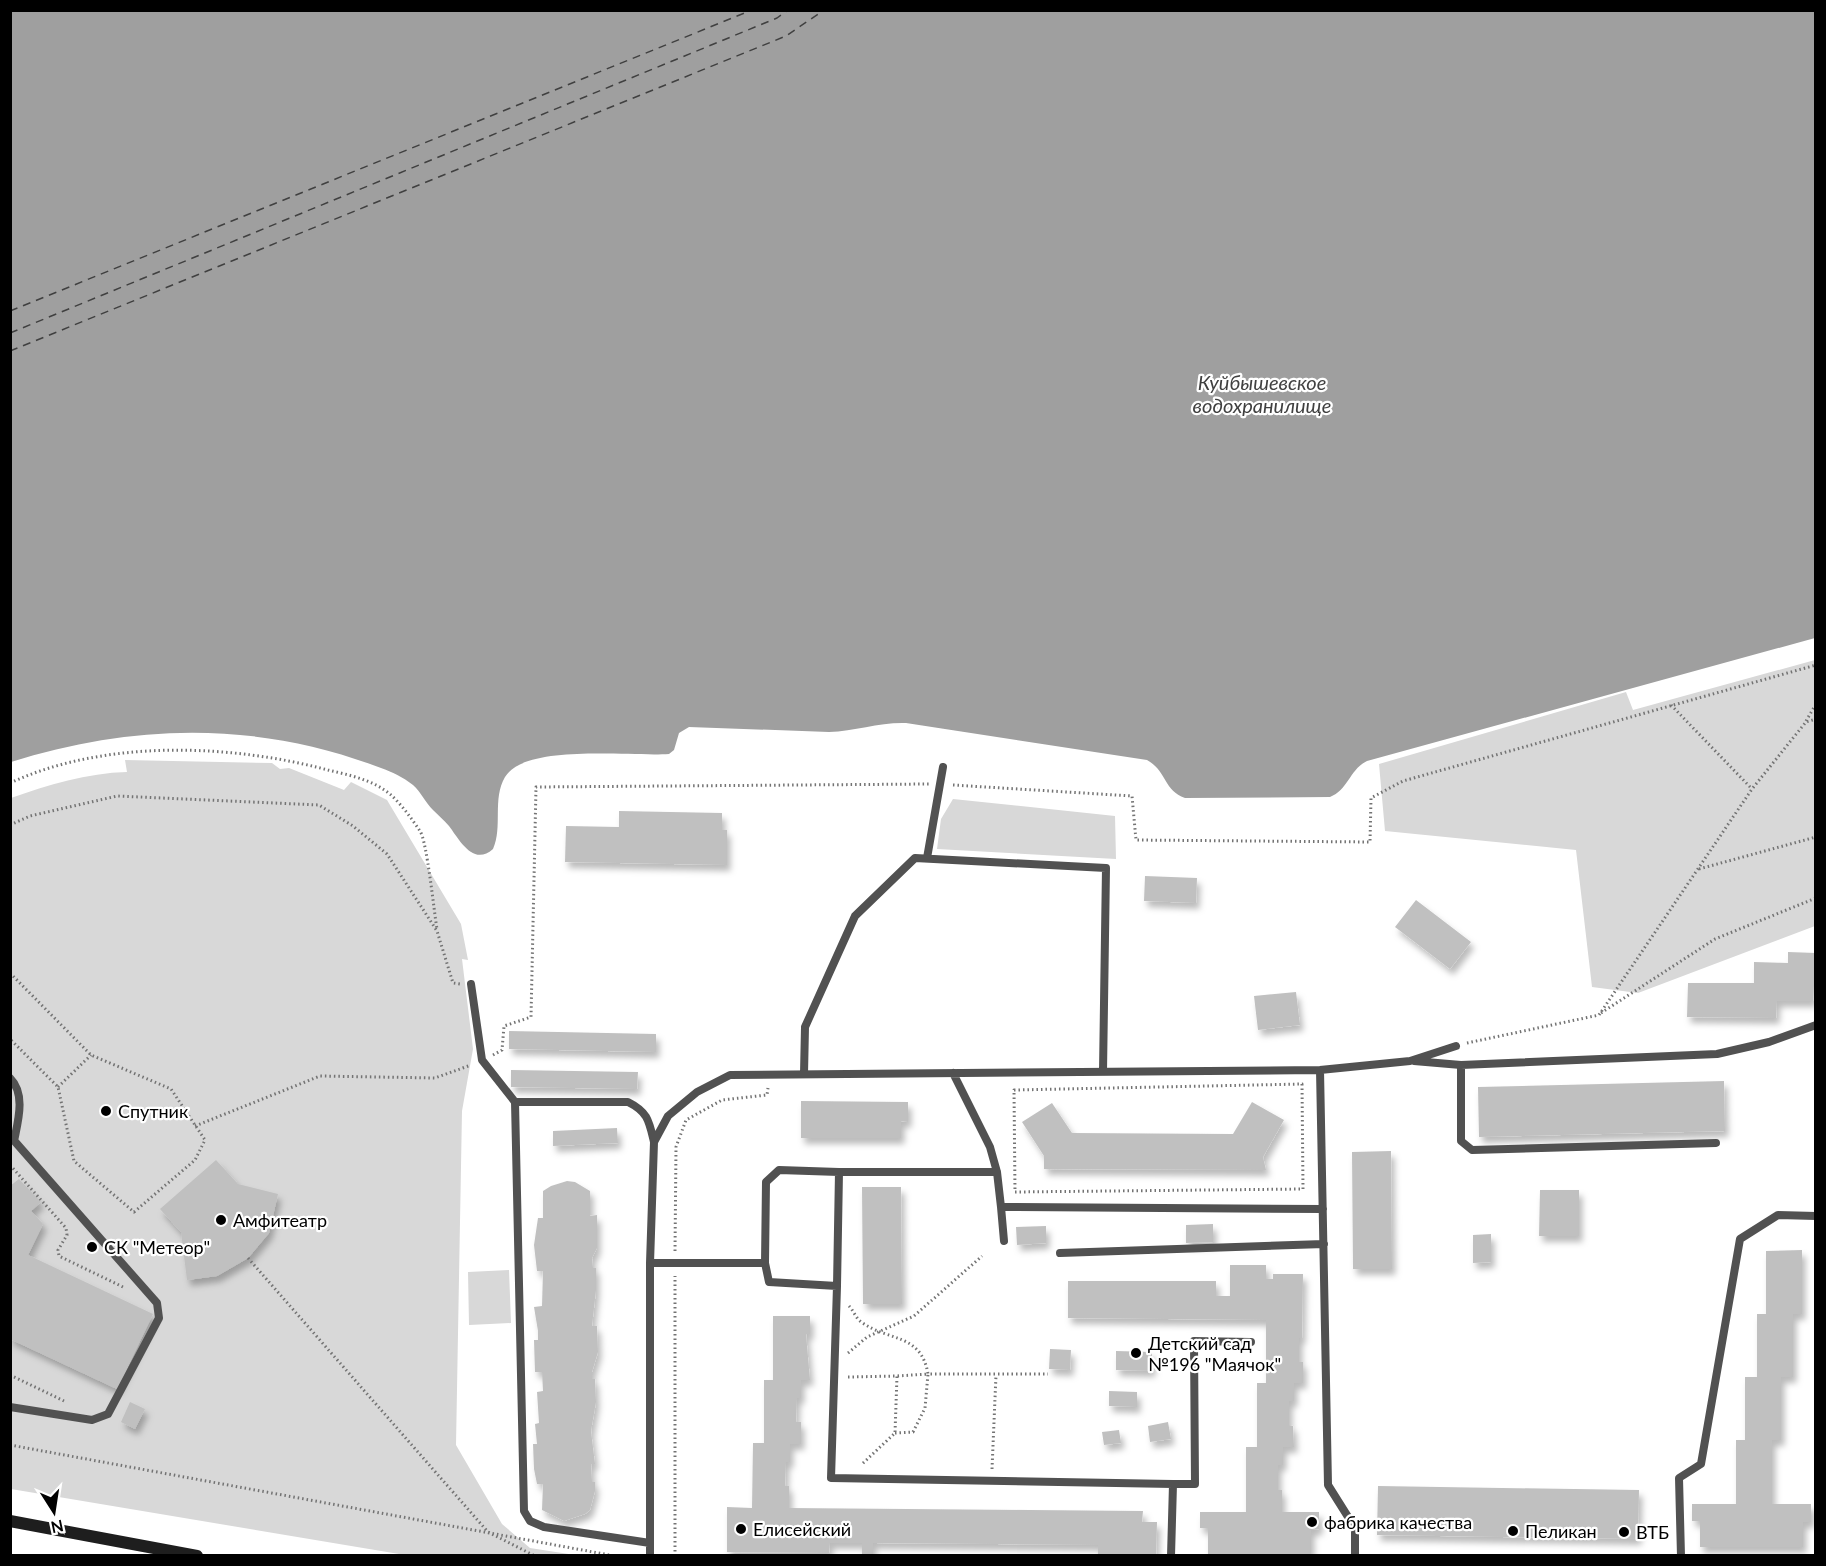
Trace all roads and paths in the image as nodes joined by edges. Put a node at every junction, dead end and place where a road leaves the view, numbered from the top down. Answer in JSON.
{"nodes":[{"id":1,"x":1815,"y":665,"type":"edge"},
{"id":2,"x":1815,"y":704,"type":"edge"},
{"id":3,"x":1671,"y":705,"type":"junction"},
{"id":4,"x":1815,"y":719,"type":"edge"},
{"id":5,"x":1806,"y":722,"type":"junction"},
{"id":6,"x":943,"y":767,"type":"dead end"},
{"id":7,"x":10,"y":783,"type":"edge"},
{"id":8,"x":940,"y":784,"type":"junction"},
{"id":9,"x":1752,"y":789,"type":"junction"},
{"id":10,"x":10,"y":825,"type":"edge"},
{"id":11,"x":1815,"y":837,"type":"edge"},
{"id":12,"x":927,"y":858,"type":"junction"},
{"id":13,"x":1697,"y":869,"type":"junction"},
{"id":14,"x":1815,"y":898,"type":"edge"},
{"id":15,"x":437,"y":931,"type":"junction"},
{"id":16,"x":10,"y":973,"type":"edge"},
{"id":17,"x":471,"y":984,"type":"joint"},
{"id":18,"x":1599,"y":1015,"type":"junction"},
{"id":19,"x":1815,"y":1025,"type":"edge"},
{"id":20,"x":10,"y":1039,"type":"edge"},
{"id":21,"x":1456,"y":1046,"type":"joint"},
{"id":22,"x":91,"y":1055,"type":"junction"},
{"id":23,"x":482,"y":1060,"type":"junction"},
{"id":24,"x":1410,"y":1061,"type":"junction"},
{"id":25,"x":1461,"y":1065,"type":"junction"},
{"id":26,"x":1320,"y":1070,"type":"junction"},
{"id":27,"x":1103,"y":1072,"type":"junction"},
{"id":28,"x":953,"y":1073,"type":"junction"},
{"id":29,"x":770,"y":1074,"type":"junction"},
{"id":30,"x":804,"y":1074,"type":"junction"},
{"id":31,"x":10,"y":1078,"type":"edge"},
{"id":32,"x":58,"y":1087,"type":"junction"},
{"id":33,"x":515,"y":1102,"type":"junction"},
{"id":34,"x":195,"y":1126,"type":"junction"},
{"id":35,"x":12,"y":1139,"type":"edge"},
{"id":36,"x":654,"y":1142,"type":"junction"},
{"id":37,"x":1716,"y":1143,"type":"dead end"},
{"id":38,"x":10,"y":1165,"type":"edge"},
{"id":39,"x":838,"y":1172,"type":"junction"},
{"id":40,"x":997,"y":1172,"type":"junction"},
{"id":41,"x":1303,"y":1189,"type":"joint"},
{"id":42,"x":1001,"y":1207,"type":"junction"},
{"id":43,"x":1323,"y":1209,"type":"junction"},
{"id":44,"x":1815,"y":1216,"type":"edge"},
{"id":45,"x":1004,"y":1241,"type":"dead end"},
{"id":46,"x":1324,"y":1244,"type":"junction"},
{"id":47,"x":1060,"y":1253,"type":"dead end"},
{"id":48,"x":982,"y":1256,"type":"dead end"},
{"id":49,"x":248,"y":1258,"type":"dead end"},
{"id":50,"x":650,"y":1263,"type":"junction"},
{"id":51,"x":675,"y":1263,"type":"junction"},
{"id":52,"x":765,"y":1263,"type":"junction"},
{"id":53,"x":837,"y":1286,"type":"junction"},
{"id":54,"x":128,"y":1289,"type":"dead end"},
{"id":55,"x":838,"y":1299,"type":"junction"},
{"id":56,"x":880,"y":1331,"type":"junction"},
{"id":57,"x":1251,"y":1342,"type":"dead end"},
{"id":58,"x":835,"y":1364,"type":"junction"},
{"id":59,"x":928,"y":1374,"type":"junction"},
{"id":60,"x":1048,"y":1374,"type":"dead end"},
{"id":61,"x":10,"y":1375,"type":"edge"},
{"id":62,"x":996,"y":1375,"type":"junction"},
{"id":63,"x":897,"y":1376,"type":"junction"},
{"id":64,"x":835,"y":1377,"type":"junction"},
{"id":65,"x":71,"y":1404,"type":"dead end"},
{"id":66,"x":10,"y":1407,"type":"edge"},
{"id":67,"x":895,"y":1434,"type":"junction"},
{"id":68,"x":10,"y":1445,"type":"edge"},
{"id":69,"x":846,"y":1478,"type":"junction"},
{"id":70,"x":992,"y":1481,"type":"junction"},
{"id":71,"x":1173,"y":1484,"type":"junction"},
{"id":72,"x":10,"y":1521,"type":"edge"},
{"id":73,"x":488,"y":1532,"type":"junction"},
{"id":74,"x":650,"y":1544,"type":"junction"},
{"id":75,"x":614,"y":1555,"type":"edge"},
{"id":76,"x":197,"y":1556,"type":"edge"},
{"id":77,"x":535,"y":1556,"type":"edge"},
{"id":78,"x":650,"y":1556,"type":"edge"},
{"id":79,"x":675,"y":1556,"type":"edge"},
{"id":80,"x":1171,"y":1556,"type":"edge"},
{"id":81,"x":1355,"y":1556,"type":"edge"},
{"id":82,"x":1681,"y":1556,"type":"edge"}],
"edges":[{"from":1,"to":3,"type":"path"},
{"from":2,"to":5,"type":"path"},
{"from":3,"to":8,"type":"path"},
{"from":3,"to":9,"type":"path"},
{"from":4,"to":5,"type":"path"},
{"from":5,"to":9,"type":"path"},
{"from":6,"to":8,"type":"lane"},
{"from":7,"to":15,"type":"path"},
{"from":8,"to":12,"type":"lane"},
{"from":8,"to":23,"type":"path"},
{"from":9,"to":13,"type":"path"},
{"from":10,"to":15,"type":"path"},
{"from":11,"to":13,"type":"path"},
{"from":12,"to":27,"type":"lane"},
{"from":12,"to":30,"type":"lane"},
{"from":13,"to":18,"type":"path"},
{"from":14,"to":18,"type":"path"},
{"from":15,"to":17,"type":"path"},
{"from":16,"to":22,"type":"path"},
{"from":17,"to":23,"type":"lane"},
{"from":18,"to":21,"type":"path"},
{"from":19,"to":25,"type":"lane"},
{"from":20,"to":32,"type":"path"},
{"from":21,"to":24,"type":"lane"},
{"from":22,"to":32,"type":"path"},
{"from":22,"to":34,"type":"path"},
{"from":23,"to":33,"type":"lane"},
{"from":23,"to":34,"type":"path"},
{"from":24,"to":25,"type":"lane"},
{"from":24,"to":26,"type":"lane"},
{"from":25,"to":37,"type":"lane"},
{"from":26,"to":27,"type":"lane"},
{"from":26,"to":43,"type":"lane"},
{"from":27,"to":28,"type":"lane"},
{"from":28,"to":30,"type":"lane"},
{"from":28,"to":40,"type":"lane"},
{"from":29,"to":30,"type":"lane"},
{"from":29,"to":36,"type":"lane"},
{"from":29,"to":51,"type":"path"},
{"from":31,"to":35,"type":"lane"},
{"from":32,"to":34,"type":"path"},
{"from":33,"to":36,"type":"lane"},
{"from":33,"to":74,"type":"lane"},
{"from":35,"to":66,"type":"lane"},
{"from":36,"to":50,"type":"lane"},
{"from":38,"to":54,"type":"path"},
{"from":39,"to":40,"type":"lane"},
{"from":39,"to":52,"type":"lane"},
{"from":39,"to":53,"type":"lane"},
{"from":40,"to":42,"type":"lane"},
{"from":41,"to":41,"type":"path"},
{"from":42,"to":43,"type":"lane"},
{"from":42,"to":45,"type":"lane"},
{"from":43,"to":46,"type":"lane"},
{"from":44,"to":82,"type":"lane"},
{"from":46,"to":47,"type":"lane"},
{"from":46,"to":81,"type":"lane"},
{"from":48,"to":56,"type":"path"},
{"from":49,"to":73,"type":"path"},
{"from":50,"to":51,"type":"lane"},
{"from":50,"to":74,"type":"lane"},
{"from":51,"to":52,"type":"lane"},
{"from":51,"to":79,"type":"path"},
{"from":52,"to":53,"type":"lane"},
{"from":53,"to":55,"type":"lane"},
{"from":55,"to":56,"type":"path"},
{"from":55,"to":58,"type":"lane"},
{"from":56,"to":58,"type":"path"},
{"from":56,"to":59,"type":"path"},
{"from":57,"to":71,"type":"lane"},
{"from":58,"to":64,"type":"lane"},
{"from":59,"to":62,"type":"path"},
{"from":59,"to":63,"type":"path"},
{"from":59,"to":67,"type":"path"},
{"from":60,"to":62,"type":"path"},
{"from":61,"to":65,"type":"path"},
{"from":62,"to":70,"type":"path"},
{"from":63,"to":64,"type":"path"},
{"from":63,"to":67,"type":"path"},
{"from":64,"to":69,"type":"lane"},
{"from":67,"to":69,"type":"path"},
{"from":68,"to":73,"type":"path"},
{"from":69,"to":70,"type":"lane"},
{"from":70,"to":71,"type":"lane"},
{"from":71,"to":80,"type":"lane"},
{"from":72,"to":76,"type":"main road"},
{"from":73,"to":75,"type":"path"},
{"from":73,"to":77,"type":"path"},
{"from":74,"to":78,"type":"lane"}]}
